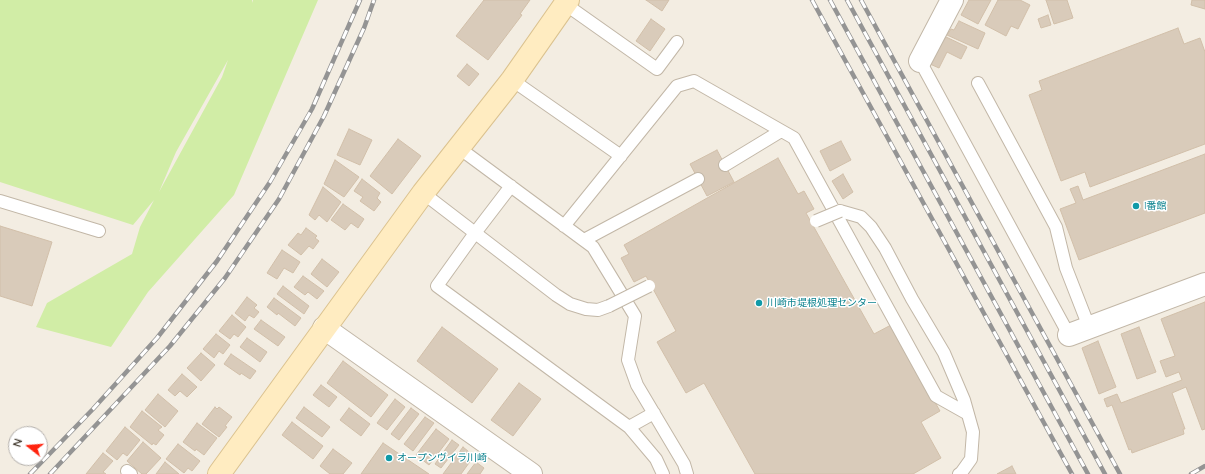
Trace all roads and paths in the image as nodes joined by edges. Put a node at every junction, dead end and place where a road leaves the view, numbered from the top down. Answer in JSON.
{"nodes":[{"id":1,"x":952,"y":0,"type":"edge"},
{"id":2,"x":566,"y":2,"type":"edge"},
{"id":3,"x":678,"y":42,"type":"dead end"},
{"id":4,"x":920,"y":62,"type":"joint"},
{"id":5,"x":512,"y":80,"type":"junction"},
{"id":6,"x":978,"y":83,"type":"dead end"},
{"id":7,"x":781,"y":130,"type":"junction"},
{"id":8,"x":459,"y":148,"type":"junction"},
{"id":9,"x":620,"y":156,"type":"junction"},
{"id":10,"x":725,"y":165,"type":"dead end"},
{"id":11,"x":698,"y":179,"type":"dead end"},
{"id":12,"x":511,"y":186,"type":"junction"},
{"id":13,"x":423,"y":193,"type":"junction"},
{"id":14,"x":0,"y":201,"type":"edge"},
{"id":15,"x":816,"y":221,"type":"dead end"},
{"id":16,"x":564,"y":226,"type":"junction"},
{"id":17,"x":99,"y":231,"type":"dead end"},
{"id":18,"x":475,"y":233,"type":"junction"},
{"id":19,"x":584,"y":240,"type":"junction"},
{"id":20,"x":1205,"y":284,"type":"edge"},
{"id":21,"x":649,"y":286,"type":"dead end"},
{"id":22,"x":1089,"y":327,"type":"junction"},
{"id":23,"x":324,"y":328,"type":"junction"},
{"id":24,"x":1069,"y":335,"type":"joint"},
{"id":25,"x":654,"y":413,"type":"junction"},
{"id":26,"x":968,"y":414,"type":"junction"},
{"id":27,"x":629,"y":427,"type":"junction"},
{"id":28,"x":686,"y":469,"type":"edge"},
{"id":29,"x":219,"y":474,"type":"edge"},
{"id":30,"x":531,"y":474,"type":"edge"},
{"id":31,"x":663,"y":474,"type":"edge"},
{"id":32,"x":697,"y":474,"type":"edge"},
{"id":33,"x":959,"y":474,"type":"edge"}],
"edges":[{"from":1,"to":4,"type":"street"},
{"from":2,"to":3,"type":"lane"},
{"from":2,"to":5,"type":"street"},
{"from":4,"to":24,"type":"lane"},
{"from":5,"to":8,"type":"street"},
{"from":5,"to":9,"type":"lane"},
{"from":6,"to":22,"type":"lane"},
{"from":7,"to":9,"type":"lane"},
{"from":7,"to":10,"type":"lane"},
{"from":7,"to":26,"type":"lane"},
{"from":8,"to":12,"type":"lane"},
{"from":8,"to":13,"type":"street"},
{"from":9,"to":16,"type":"lane"},
{"from":11,"to":19,"type":"lane"},
{"from":12,"to":16,"type":"lane"},
{"from":12,"to":18,"type":"lane"},
{"from":13,"to":18,"type":"lane"},
{"from":13,"to":23,"type":"street"},
{"from":14,"to":17,"type":"lane"},
{"from":15,"to":26,"type":"lane","bridge":true},
{"from":16,"to":19,"type":"lane"},
{"from":18,"to":21,"type":"lane","bridge":true},
{"from":18,"to":27,"type":"lane"},
{"from":19,"to":25,"type":"lane"},
{"from":20,"to":22,"type":"street"},
{"from":22,"to":24,"type":"street"},
{"from":23,"to":29,"type":"street"},
{"from":23,"to":30,"type":"street"},
{"from":25,"to":27,"type":"lane"},
{"from":25,"to":28,"type":"lane"},
{"from":26,"to":33,"type":"lane"},
{"from":27,"to":31,"type":"lane"},
{"from":28,"to":32,"type":"lane"}]}
